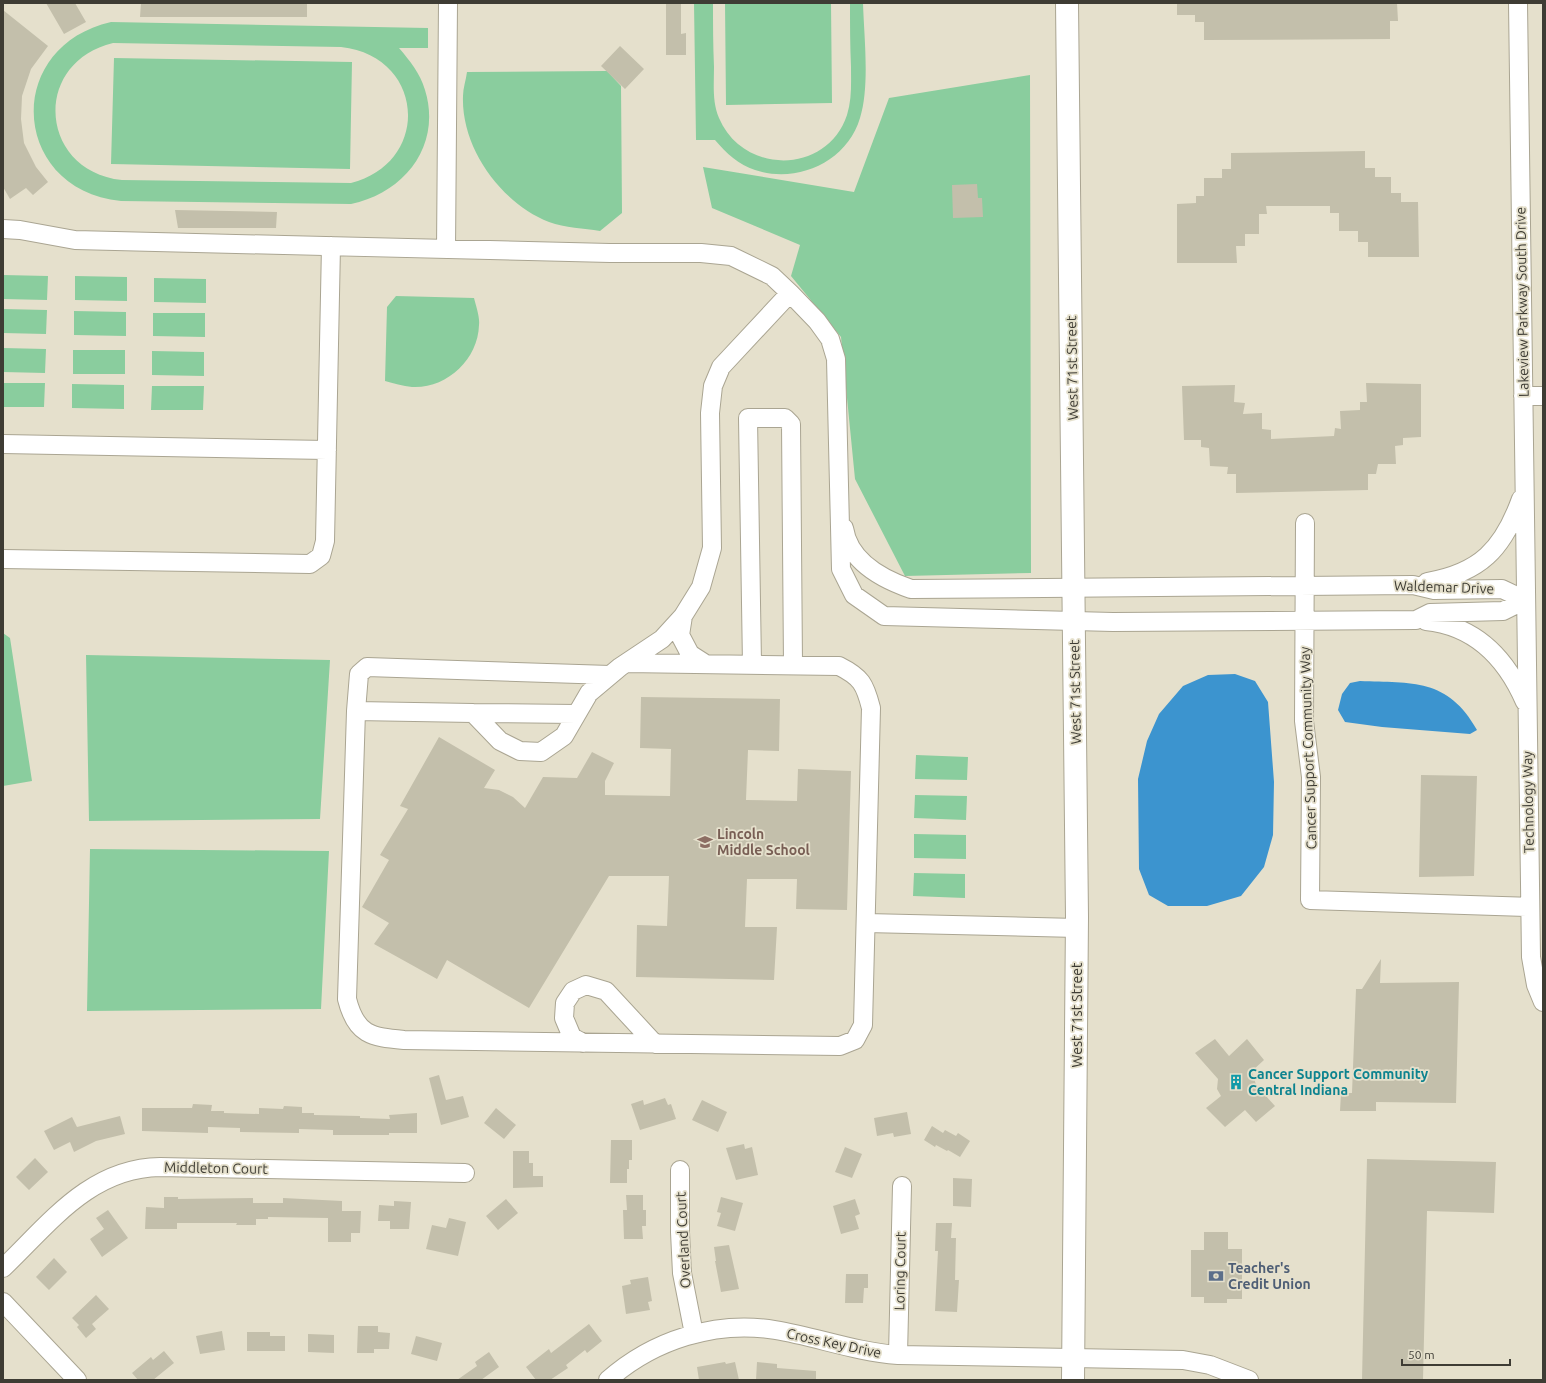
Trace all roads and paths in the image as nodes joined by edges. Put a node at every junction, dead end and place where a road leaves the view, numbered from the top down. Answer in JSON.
{"nodes":[{"id":1,"x":448,"y":3,"type":"edge"},
{"id":2,"x":1067,"y":3,"type":"edge"},
{"id":3,"x":1518,"y":3,"type":"edge"},
{"id":4,"x":3,"y":229,"type":"edge"},
{"id":5,"x":331,"y":246,"type":"junction"},
{"id":6,"x":446,"y":249,"type":"junction"},
{"id":7,"x":790,"y":293,"type":"junction"},
{"id":8,"x":1523,"y":396,"type":"junction"},
{"id":9,"x":1543,"y":396,"type":"edge"},
{"id":10,"x":3,"y":444,"type":"edge"},
{"id":11,"x":327,"y":450,"type":"junction"},
{"id":12,"x":838,"y":492,"type":"junction"},
{"id":13,"x":1524,"y":492,"type":"junction"},
{"id":14,"x":1305,"y":523,"type":"dead end"},
{"id":15,"x":3,"y":559,"type":"edge"},
{"id":16,"x":1413,"y":585,"type":"junction"},
{"id":17,"x":1305,"y":587,"type":"junction"},
{"id":18,"x":1074,"y":589,"type":"junction"},
{"id":19,"x":1525,"y":600,"type":"junction"},
{"id":20,"x":684,"y":616,"type":"junction"},
{"id":21,"x":1074,"y":620,"type":"junction"},
{"id":22,"x":1305,"y":620,"type":"junction"},
{"id":23,"x":1416,"y":620,"type":"junction"},
{"id":24,"x":626,"y":662,"type":"junction"},
{"id":25,"x":704,"y":664,"type":"junction"},
{"id":26,"x":752,"y":664,"type":"junction"},
{"id":27,"x":793,"y":664,"type":"junction"},
{"id":28,"x":610,"y":675,"type":"junction"},
{"id":29,"x":1527,"y":707,"type":"junction"},
{"id":30,"x":356,"y":711,"type":"junction"},
{"id":31,"x":472,"y":713,"type":"junction"},
{"id":32,"x":576,"y":714,"type":"junction"},
{"id":33,"x":1530,"y":907,"type":"junction"},
{"id":34,"x":866,"y":923,"type":"junction"},
{"id":35,"x":1077,"y":928,"type":"junction"},
{"id":36,"x":1543,"y":1002,"type":"edge"},
{"id":37,"x":564,"y":1018,"type":"junction"},
{"id":38,"x":551,"y":1043,"type":"junction"},
{"id":39,"x":583,"y":1043,"type":"junction"},
{"id":40,"x":655,"y":1044,"type":"junction"},
{"id":41,"x":680,"y":1170,"type":"dead end"},
{"id":42,"x":465,"y":1173,"type":"dead end"},
{"id":43,"x":902,"y":1186,"type":"dead end"},
{"id":44,"x":3,"y":1268,"type":"edge"},
{"id":45,"x":3,"y":1302,"type":"edge"},
{"id":46,"x":694,"y":1334,"type":"junction"},
{"id":47,"x":898,"y":1355,"type":"junction"},
{"id":48,"x":1073,"y":1359,"type":"junction"},
{"id":49,"x":77,"y":1380,"type":"edge"},
{"id":50,"x":608,"y":1380,"type":"edge"},
{"id":51,"x":1073,"y":1380,"type":"edge"},
{"id":52,"x":1249,"y":1380,"type":"edge"}],
"edges":[{"from":1,"to":6,"type":"street"},
{"from":2,"to":18,"type":"main road","name":"West 71st Street"},
{"from":3,"to":8,"type":"street","name":"Lakeview Parkway South Drive"},
{"from":4,"to":5,"type":"street"},
{"from":5,"to":6,"type":"street"},
{"from":5,"to":11,"type":"street"},
{"from":6,"to":7,"type":"street"},
{"from":7,"to":12,"type":"street"},
{"from":7,"to":20,"type":"street"},
{"from":8,"to":9,"type":"street"},
{"from":8,"to":13,"type":"street","name":"Lakeview Parkway South Drive"},
{"from":10,"to":11,"type":"street"},
{"from":11,"to":15,"type":"street"},
{"from":12,"to":18,"type":"street","name":"Waldemar Drive"},
{"from":12,"to":21,"type":"street","name":"Waldemar Drive"},
{"from":13,"to":16,"type":"street"},
{"from":13,"to":19,"type":"street","name":"Lakeview Parkway South Drive"},
{"from":14,"to":17,"type":"street","name":"Cancer Support Community Way"},
{"from":16,"to":17,"type":"street","name":"Waldemar Drive"},
{"from":16,"to":19,"type":"street","name":"Waldemar Drive"},
{"from":17,"to":18,"type":"street","name":"Waldemar Drive"},
{"from":17,"to":22,"type":"street","name":"Cancer Support Community Way"},
{"from":18,"to":21,"type":"main road","name":"West 71st Street"},
{"from":19,"to":23,"type":"street","name":"Waldemar Drive"},
{"from":19,"to":29,"type":"street","name":"Technology Way"},
{"from":20,"to":24,"type":"street"},
{"from":20,"to":25,"type":"street"},
{"from":21,"to":22,"type":"street","name":"Waldemar Drive"},
{"from":21,"to":35,"type":"main road","name":"West 71st Street"},
{"from":22,"to":23,"type":"street","name":"Waldemar Drive"},
{"from":22,"to":33,"type":"street","name":"Cancer Support Community Way"},
{"from":23,"to":29,"type":"street"},
{"from":24,"to":25,"type":"street"},
{"from":24,"to":28,"type":"street"},
{"from":25,"to":26,"type":"street"},
{"from":26,"to":27,"type":"street"},
{"from":26,"to":27,"type":"street"},
{"from":27,"to":34,"type":"street"},
{"from":28,"to":30,"type":"street"},
{"from":28,"to":32,"type":"street"},
{"from":29,"to":33,"type":"street","name":"Technology Way"},
{"from":30,"to":31,"type":"street"},
{"from":30,"to":38,"type":"street"},
{"from":31,"to":32,"type":"street"},
{"from":31,"to":32,"type":"street"},
{"from":33,"to":36,"type":"street","name":"Technology Way"},
{"from":34,"to":35,"type":"street"},
{"from":34,"to":40,"type":"street"},
{"from":35,"to":48,"type":"main road","name":"West 71st Street"},
{"from":37,"to":38,"type":"street"},
{"from":37,"to":39,"type":"street"},
{"from":37,"to":40,"type":"street"},
{"from":38,"to":39,"type":"street"},
{"from":39,"to":40,"type":"street"},
{"from":41,"to":46,"type":"street","name":"Overland Court"},
{"from":42,"to":44,"type":"street","name":"Middleton Court"},
{"from":43,"to":47,"type":"street","name":"Loring Court"},
{"from":45,"to":49,"type":"street"},
{"from":46,"to":47,"type":"street","name":"Cross Key Drive"},
{"from":46,"to":50,"type":"street","name":"Cross Key Drive"},
{"from":47,"to":48,"type":"street","name":"Cross Key Drive"},
{"from":48,"to":51,"type":"main road","name":"West 71st Street"},
{"from":48,"to":52,"type":"street","name":"Cross Key Drive"}]}
